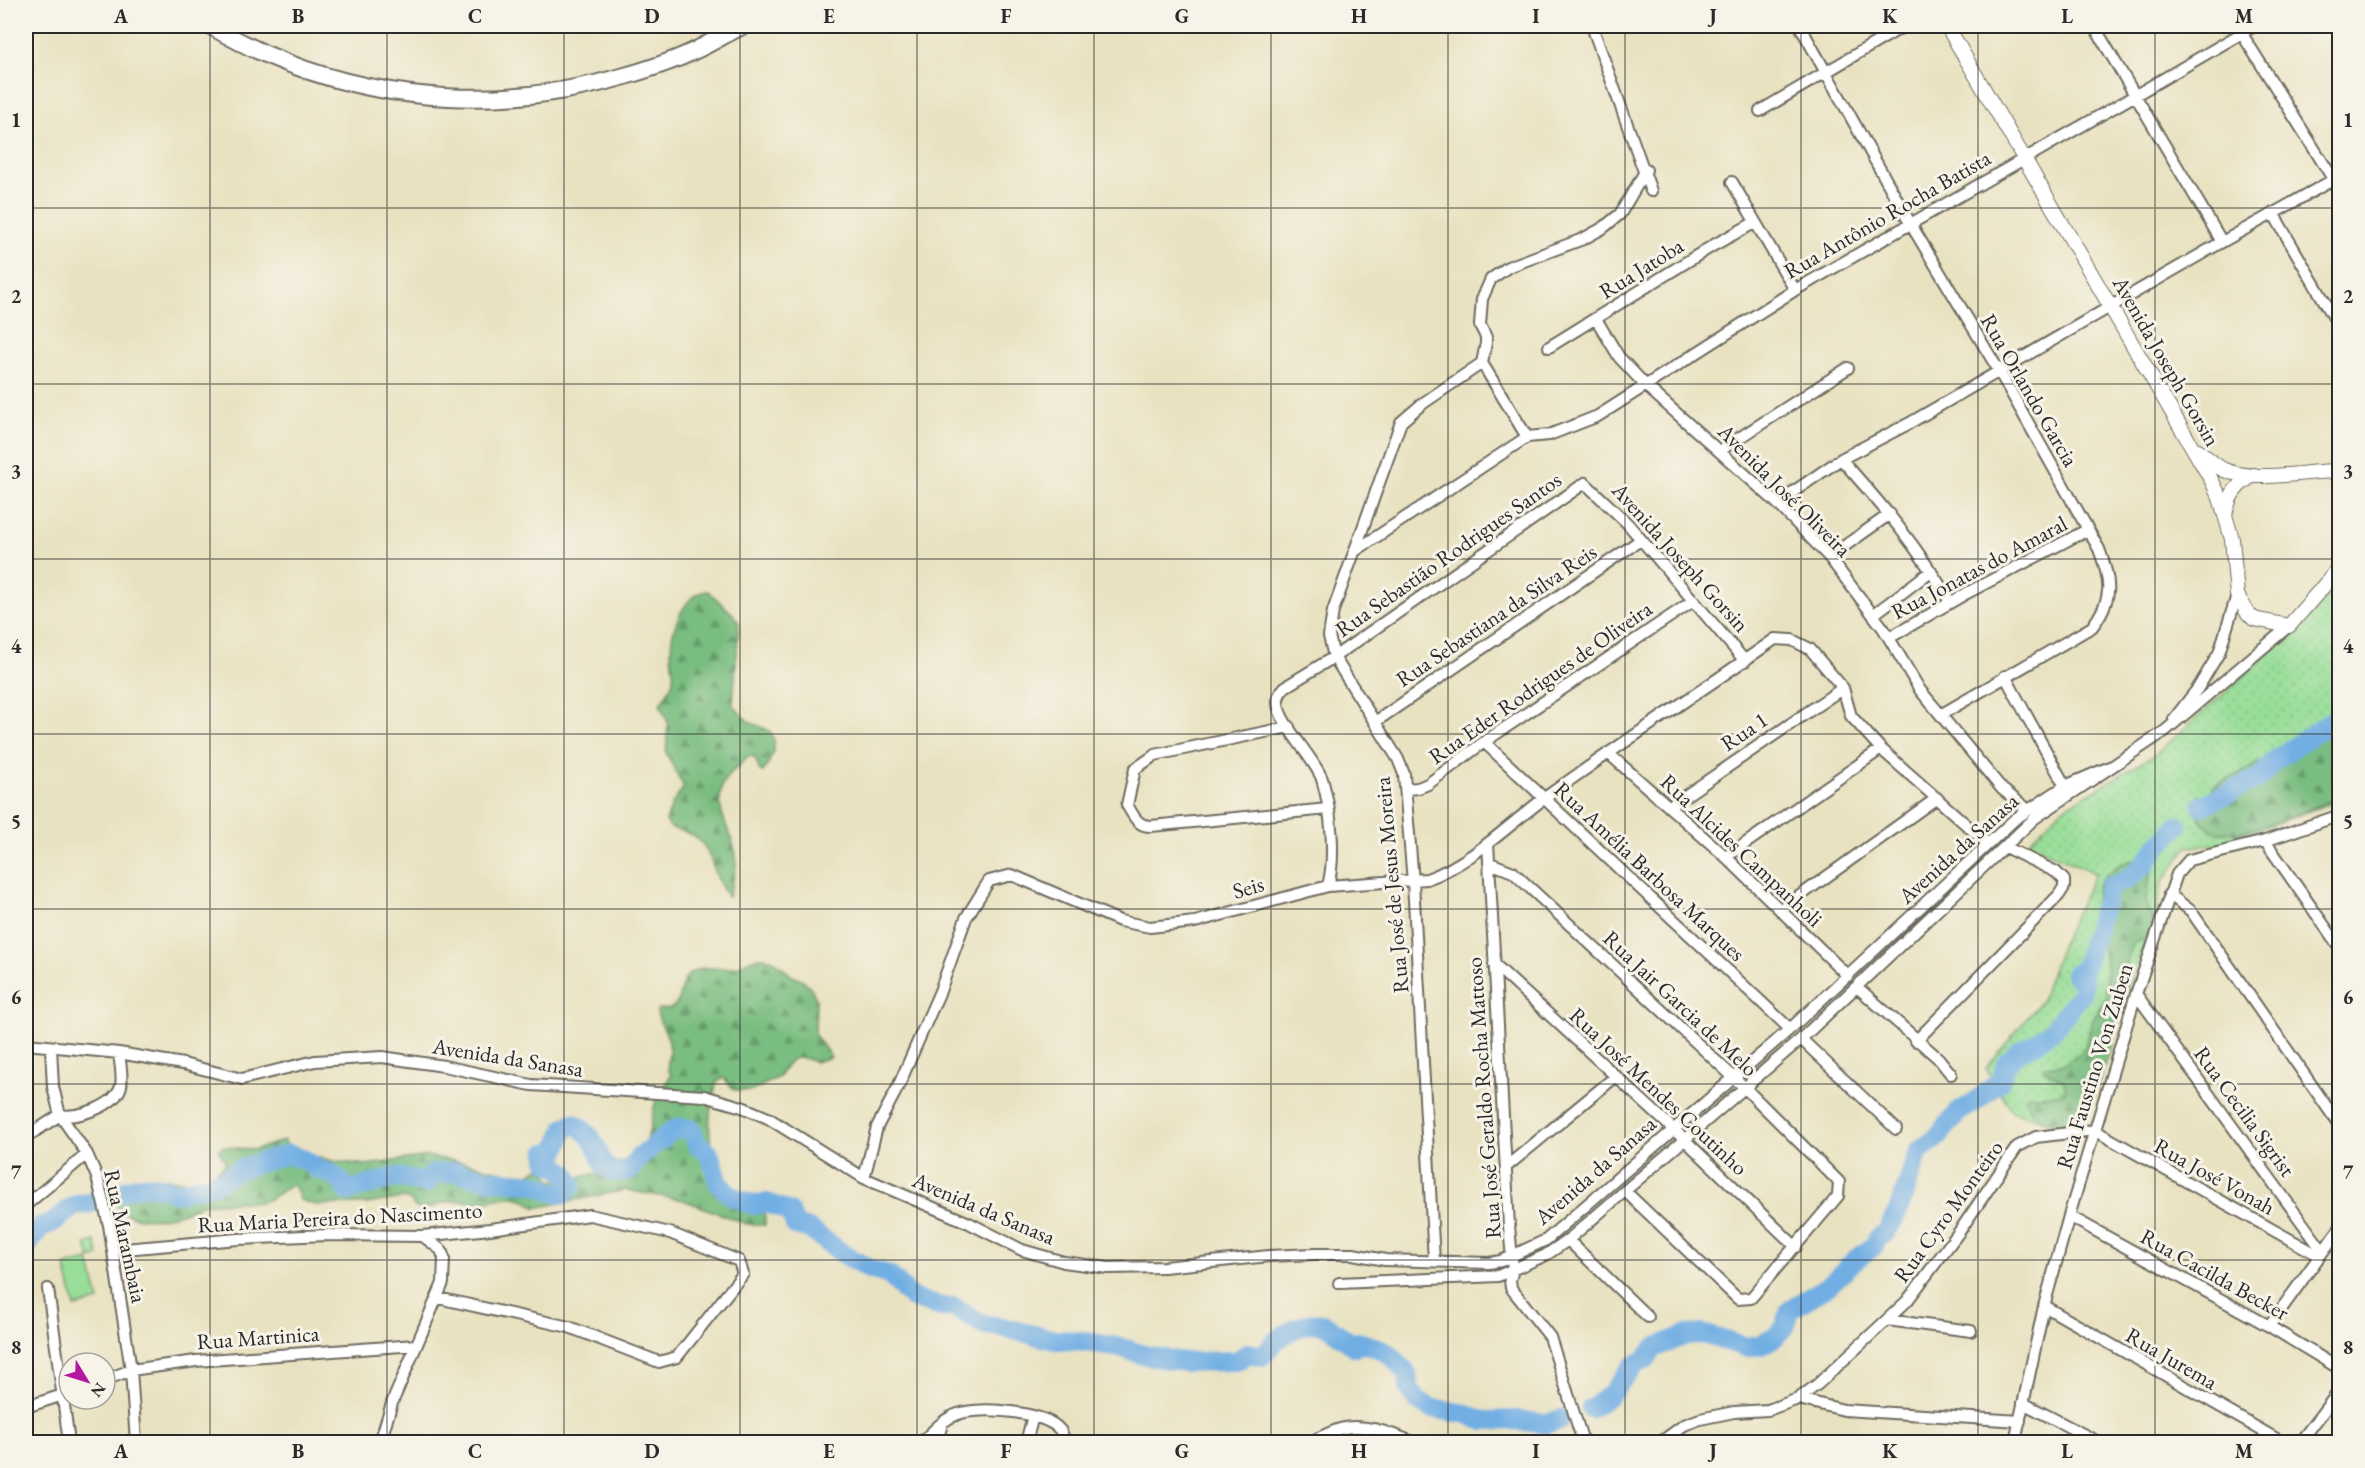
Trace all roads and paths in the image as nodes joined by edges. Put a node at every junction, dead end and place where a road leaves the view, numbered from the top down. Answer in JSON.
{"nodes":[{"id":1,"x":211,"y":26,"type":"edge"},
{"id":2,"x":742,"y":26,"type":"edge"},
{"id":3,"x":1592,"y":26,"type":"edge"},
{"id":4,"x":1800,"y":26,"type":"edge"},
{"id":5,"x":1904,"y":26,"type":"edge"},
{"id":6,"x":1947,"y":26,"type":"edge"},
{"id":7,"x":2094,"y":26,"type":"edge"},
{"id":8,"x":2254,"y":26,"type":"edge"},
{"id":9,"x":2239,"y":29,"type":"edge"},
{"id":10,"x":1826,"y":71,"type":"junction"},
{"id":11,"x":2134,"y":96,"type":"junction"},
{"id":12,"x":1760,"y":111,"type":"dead end"},
{"id":13,"x":2024,"y":158,"type":"junction"},
{"id":14,"x":1646,"y":171,"type":"junction"},
{"id":15,"x":2337,"y":178,"type":"edge"},
{"id":16,"x":1732,"y":182,"type":"dead end"},
{"id":17,"x":2340,"y":190,"type":"edge"},
{"id":18,"x":1651,"y":191,"type":"dead end"},
{"id":19,"x":2273,"y":213,"type":"junction"},
{"id":20,"x":1754,"y":223,"type":"junction"},
{"id":21,"x":1910,"y":223,"type":"junction"},
{"id":22,"x":2222,"y":242,"type":"junction"},
{"id":23,"x":1795,"y":290,"type":"junction"},
{"id":24,"x":2111,"y":308,"type":"junction"},
{"id":25,"x":1596,"y":319,"type":"junction"},
{"id":26,"x":2340,"y":328,"type":"edge"},
{"id":27,"x":1549,"y":347,"type":"dead end"},
{"id":28,"x":1482,"y":363,"type":"junction"},
{"id":29,"x":1848,"y":368,"type":"dead end"},
{"id":30,"x":1999,"y":371,"type":"junction"},
{"id":31,"x":1646,"y":386,"type":"junction"},
{"id":32,"x":1527,"y":437,"type":"junction"},
{"id":33,"x":2188,"y":441,"type":"junction"},
{"id":34,"x":1719,"y":451,"type":"junction"},
{"id":35,"x":1841,"y":459,"type":"junction"},
{"id":36,"x":2340,"y":471,"type":"edge"},
{"id":37,"x":2254,"y":476,"type":"junction"},
{"id":38,"x":1585,"y":483,"type":"joint"},
{"id":39,"x":1777,"y":503,"type":"junction"},
{"id":40,"x":1890,"y":514,"type":"junction"},
{"id":41,"x":2225,"y":516,"type":"junction"},
{"id":42,"x":2087,"y":530,"type":"junction"},
{"id":43,"x":1639,"y":541,"type":"junction"},
{"id":44,"x":1354,"y":551,"type":"junction"},
{"id":45,"x":1829,"y":557,"type":"junction"},
{"id":46,"x":2340,"y":567,"type":"edge"},
{"id":47,"x":1931,"y":571,"type":"junction"},
{"id":48,"x":2237,"y":595,"type":"junction"},
{"id":49,"x":1693,"y":601,"type":"junction"},
{"id":50,"x":1950,"y":602,"type":"junction"},
{"id":51,"x":1873,"y":615,"type":"junction"},
{"id":52,"x":2289,"y":626,"type":"junction"},
{"id":53,"x":1889,"y":638,"type":"junction"},
{"id":54,"x":1334,"y":657,"type":"junction"},
{"id":55,"x":1745,"y":661,"type":"junction"},
{"id":56,"x":2210,"y":668,"type":"junction"},
{"id":57,"x":2005,"y":676,"type":"junction"},
{"id":58,"x":2223,"y":682,"type":"junction"},
{"id":59,"x":1843,"y":688,"type":"junction"},
{"id":60,"x":1942,"y":714,"type":"junction"},
{"id":61,"x":1375,"y":722,"type":"junction"},
{"id":62,"x":1289,"y":727,"type":"junction"},
{"id":63,"x":2164,"y":731,"type":"junction"},
{"id":64,"x":1484,"y":742,"type":"junction"},
{"id":65,"x":1881,"y":749,"type":"junction"},
{"id":66,"x":1608,"y":753,"type":"junction"},
{"id":67,"x":2112,"y":766,"type":"junction"},
{"id":68,"x":2064,"y":786,"type":"junction"},
{"id":69,"x":1407,"y":789,"type":"junction"},
{"id":70,"x":1544,"y":798,"type":"junction"},
{"id":71,"x":1937,"y":798,"type":"junction"},
{"id":72,"x":1669,"y":807,"type":"junction"},
{"id":73,"x":1328,"y":809,"type":"junction"},
{"id":74,"x":2027,"y":809,"type":"junction"},
{"id":75,"x":2338,"y":817,"type":"edge"},
{"id":76,"x":2265,"y":841,"type":"junction"},
{"id":77,"x":1488,"y":843,"type":"junction"},
{"id":78,"x":1988,"y":844,"type":"junction"},
{"id":79,"x":2006,"y":847,"type":"junction"},
{"id":80,"x":1726,"y":857,"type":"junction"},
{"id":81,"x":1490,"y":863,"type":"junction"},
{"id":82,"x":1413,"y":882,"type":"junction"},
{"id":83,"x":1328,"y":886,"type":"junction"},
{"id":84,"x":2169,"y":894,"type":"junction"},
{"id":85,"x":1780,"y":910,"type":"junction"},
{"id":86,"x":2340,"y":948,"type":"edge"},
{"id":87,"x":1494,"y":964,"type":"junction"},
{"id":88,"x":1848,"y":976,"type":"junction"},
{"id":89,"x":1857,"y":987,"type":"junction"},
{"id":90,"x":2136,"y":994,"type":"junction"},
{"id":91,"x":1790,"y":1029,"type":"junction"},
{"id":92,"x":1801,"y":1039,"type":"junction"},
{"id":93,"x":1916,"y":1041,"type":"junction"},
{"id":94,"x":26,"y":1044,"type":"edge"},
{"id":95,"x":51,"y":1047,"type":"junction"},
{"id":96,"x":119,"y":1053,"type":"junction"},
{"id":97,"x":1951,"y":1074,"type":"dead end"},
{"id":98,"x":1615,"y":1077,"type":"junction"},
{"id":99,"x":1732,"y":1079,"type":"junction"},
{"id":100,"x":1744,"y":1087,"type":"junction"},
{"id":101,"x":60,"y":1115,"type":"junction"},
{"id":102,"x":2340,"y":1126,"type":"edge"},
{"id":103,"x":1896,"y":1128,"type":"dead end"},
{"id":104,"x":1673,"y":1129,"type":"junction"},
{"id":105,"x":2094,"y":1130,"type":"junction"},
{"id":106,"x":26,"y":1137,"type":"edge"},
{"id":107,"x":1685,"y":1140,"type":"junction"},
{"id":108,"x":87,"y":1154,"type":"junction"},
{"id":109,"x":1506,"y":1167,"type":"junction"},
{"id":110,"x":864,"y":1178,"type":"junction"},
{"id":111,"x":1625,"y":1191,"type":"junction"},
{"id":112,"x":26,"y":1205,"type":"edge"},
{"id":113,"x":2069,"y":1216,"type":"junction"},
{"id":114,"x":2340,"y":1228,"type":"edge"},
{"id":115,"x":423,"y":1236,"type":"junction"},
{"id":116,"x":1568,"y":1240,"type":"junction"},
{"id":117,"x":1796,"y":1247,"type":"junction"},
{"id":118,"x":113,"y":1250,"type":"junction"},
{"id":119,"x":2320,"y":1253,"type":"junction"},
{"id":120,"x":1513,"y":1255,"type":"junction"},
{"id":121,"x":1434,"y":1261,"type":"junction"},
{"id":122,"x":1514,"y":1270,"type":"junction"},
{"id":123,"x":1339,"y":1283,"type":"dead end"},
{"id":124,"x":48,"y":1289,"type":"dead end"},
{"id":125,"x":438,"y":1298,"type":"junction"},
{"id":126,"x":2044,"y":1306,"type":"junction"},
{"id":127,"x":1648,"y":1317,"type":"dead end"},
{"id":128,"x":1887,"y":1320,"type":"junction"},
{"id":129,"x":2269,"y":1326,"type":"junction"},
{"id":130,"x":1971,"y":1330,"type":"dead end"},
{"id":131,"x":416,"y":1345,"type":"junction"},
{"id":132,"x":59,"y":1351,"type":"edge"},
{"id":133,"x":2340,"y":1369,"type":"edge"},
{"id":134,"x":130,"y":1370,"type":"junction"},
{"id":135,"x":117,"y":1375,"type":"edge"},
{"id":136,"x":2340,"y":1390,"type":"edge"},
{"id":137,"x":57,"y":1396,"type":"edge"},
{"id":138,"x":1798,"y":1399,"type":"junction"},
{"id":139,"x":2023,"y":1403,"type":"junction"},
{"id":140,"x":26,"y":1407,"type":"edge"},
{"id":141,"x":67,"y":1411,"type":"edge"},
{"id":142,"x":1033,"y":1416,"type":"junction"},
{"id":143,"x":943,"y":1421,"type":"junction"},
{"id":144,"x":2020,"y":1421,"type":"junction"},
{"id":145,"x":69,"y":1443,"type":"edge"},
{"id":146,"x":136,"y":1443,"type":"edge"},
{"id":147,"x":380,"y":1443,"type":"edge"},
{"id":148,"x":922,"y":1443,"type":"edge"},
{"id":149,"x":937,"y":1443,"type":"edge"},
{"id":150,"x":1026,"y":1443,"type":"edge"},
{"id":151,"x":1066,"y":1443,"type":"edge"},
{"id":152,"x":1310,"y":1443,"type":"edge"},
{"id":153,"x":1413,"y":1443,"type":"edge"},
{"id":154,"x":1583,"y":1443,"type":"edge"},
{"id":155,"x":1661,"y":1443,"type":"edge"},
{"id":156,"x":2015,"y":1443,"type":"edge"},
{"id":157,"x":2098,"y":1443,"type":"edge"},
{"id":158,"x":2282,"y":1443,"type":"edge"},
{"id":159,"x":2300,"y":1443,"type":"edge"}],
"edges":[{"from":1,"to":2,"type":"main road"},
{"from":3,"to":14,"type":"street"},
{"from":4,"to":10,"type":"street","name":"Rua Orlando Garcia"},
{"from":5,"to":10,"type":"street"},
{"from":6,"to":13,"type":"street","name":"Avenida Joseph Gorsin"},
{"from":7,"to":11,"type":"street"},
{"from":8,"to":9,"type":"street","name":"Rua Antônio Rocha Batista"},
{"from":9,"to":11,"type":"street","name":"Rua Antônio Rocha Batista"},
{"from":9,"to":15,"type":"street"},
{"from":10,"to":12,"type":"street"},
{"from":10,"to":21,"type":"street","name":"Rua Orlando Garcia"},
{"from":11,"to":13,"type":"street","name":"Rua Antônio Rocha Batista"},
{"from":11,"to":22,"type":"street"},
{"from":13,"to":21,"type":"street","name":"Rua Antônio Rocha Batista"},
{"from":13,"to":24,"type":"street","name":"Avenida Joseph Gorsin"},
{"from":14,"to":18,"type":"street"},
{"from":14,"to":28,"type":"street"},
{"from":15,"to":17,"type":"street"},
{"from":15,"to":19,"type":"street"},
{"from":16,"to":20,"type":"street"},
{"from":19,"to":22,"type":"street"},
{"from":19,"to":26,"type":"street"},
{"from":20,"to":23,"type":"street"},
{"from":20,"to":25,"type":"street","name":"Rua Jatoba"},
{"from":21,"to":23,"type":"street","name":"Rua Antônio Rocha Batista"},
{"from":21,"to":30,"type":"street","name":"Rua Orlando Garcia"},
{"from":22,"to":24,"type":"street"},
{"from":23,"to":31,"type":"street","name":"Rua Antônio Rocha Batista"},
{"from":24,"to":30,"type":"street"},
{"from":24,"to":33,"type":"street","name":"Avenida Joseph Gorsin"},
{"from":25,"to":27,"type":"street","name":"Rua Jatoba"},
{"from":25,"to":31,"type":"street","name":"Avenida José Oliveira"},
{"from":28,"to":32,"type":"street"},
{"from":28,"to":44,"type":"street","name":"Rua José de Jesus Moreira"},
{"from":29,"to":34,"type":"street"},
{"from":30,"to":35,"type":"street"},
{"from":30,"to":42,"type":"street","name":"Rua Orlando Garcia"},
{"from":31,"to":32,"type":"street","name":"Rua Antônio Rocha Batista"},
{"from":31,"to":34,"type":"street","name":"Avenida José Oliveira"},
{"from":32,"to":44,"type":"street"},
{"from":33,"to":37,"type":"street"},
{"from":33,"to":41,"type":"street","name":"Avenida Joseph Gorsin"},
{"from":34,"to":39,"type":"street","name":"Avenida José Oliveira"},
{"from":35,"to":39,"type":"street"},
{"from":35,"to":40,"type":"street"},
{"from":36,"to":37,"type":"street"},
{"from":37,"to":41,"type":"street"},
{"from":38,"to":43,"type":"street","name":"Avenida Joseph Gorsin"},
{"from":38,"to":54,"type":"street","name":"Rua Sebastião Rodrigues Santos"},
{"from":39,"to":45,"type":"street","name":"Avenida José Oliveira"},
{"from":40,"to":45,"type":"street"},
{"from":40,"to":47,"type":"street"},
{"from":41,"to":48,"type":"street","name":"Avenida Joseph Gorsin"},
{"from":42,"to":50,"type":"street","name":"Rua Jonatas do Amaral"},
{"from":42,"to":57,"type":"street","name":"Rua Orlando Garcia"},
{"from":43,"to":49,"type":"street","name":"Avenida Joseph Gorsin"},
{"from":43,"to":61,"type":"street","name":"Rua Sebastiana da Silva Reis"},
{"from":44,"to":54,"type":"street","name":"Rua José de Jesus Moreira"},
{"from":45,"to":51,"type":"street","name":"Avenida José Oliveira"},
{"from":46,"to":52,"type":"street"},
{"from":47,"to":50,"type":"street"},
{"from":47,"to":51,"type":"street"},
{"from":48,"to":52,"type":"street"},
{"from":48,"to":56,"type":"street","name":"Avenida Joseph Gorsin"},
{"from":49,"to":55,"type":"street","name":"Avenida Joseph Gorsin"},
{"from":49,"to":64,"type":"street","name":"Rua Eder Rodrigues de Oliveira"},
{"from":50,"to":53,"type":"street","name":"Rua Jonatas do Amaral"},
{"from":51,"to":53,"type":"street","name":"Avenida José Oliveira"},
{"from":52,"to":58,"type":"street"},
{"from":53,"to":60,"type":"street","name":"Avenida José Oliveira"},
{"from":54,"to":61,"type":"street","name":"Rua José de Jesus Moreira"},
{"from":54,"to":62,"type":"street","name":"Rua Sebastião Rodrigues Santos"},
{"from":55,"to":59,"type":"street","name":"Seis"},
{"from":55,"to":66,"type":"street","name":"Seis"},
{"from":56,"to":58,"type":"street"},
{"from":56,"to":63,"type":"street","name":"Avenida Joseph Gorsin"},
{"from":57,"to":60,"type":"street","name":"Rua Orlando Garcia"},
{"from":57,"to":68,"type":"street"},
{"from":58,"to":63,"type":"street"},
{"from":59,"to":65,"type":"street"},
{"from":59,"to":72,"type":"street","name":"Rua 1"},
{"from":60,"to":74,"type":"street","name":"Avenida José Oliveira"},
{"from":61,"to":69,"type":"street","name":"Rua José de Jesus Moreira"},
{"from":62,"to":73,"type":"street","name":"Rua Sebastião Rodrigues Santos"},
{"from":62,"to":73,"type":"street"},
{"from":63,"to":67,"type":"street"},
{"from":64,"to":69,"type":"street","name":"Rua Eder Rodrigues de Oliveira"},
{"from":64,"to":70,"type":"street","name":"Rua Amélia Barbosa Marques"},
{"from":65,"to":71,"type":"street"},
{"from":65,"to":80,"type":"street"},
{"from":66,"to":70,"type":"street","name":"Seis"},
{"from":66,"to":72,"type":"street","name":"Rua Alcides Campanholi"},
{"from":67,"to":68,"type":"street","name":"Avenida da Sanasa"},
{"from":67,"to":79,"type":"street","name":"Avenida da Sanasa"},
{"from":68,"to":74,"type":"street","name":"Avenida da Sanasa"},
{"from":69,"to":82,"type":"street","name":"Rua José de Jesus Moreira"},
{"from":70,"to":77,"type":"street","name":"Seis"},
{"from":70,"to":91,"type":"street","name":"Rua Amélia Barbosa Marques"},
{"from":71,"to":78,"type":"street"},
{"from":71,"to":85,"type":"street"},
{"from":72,"to":80,"type":"street","name":"Rua Alcides Campanholi"},
{"from":73,"to":83,"type":"street","name":"Rua Sebastião Rodrigues Santos"},
{"from":74,"to":78,"type":"street","name":"Avenida da Sanasa"},
{"from":75,"to":76,"type":"street","name":"Rua Faustino Von Zuben"},
{"from":76,"to":84,"type":"street","name":"Rua Faustino Von Zuben"},
{"from":76,"to":86,"type":"street"},
{"from":77,"to":81,"type":"street","name":"Rua José Geraldo Rocha Mattoso"},
{"from":77,"to":82,"type":"street","name":"Seis"},
{"from":78,"to":88,"type":"street","name":"Avenida da Sanasa"},
{"from":79,"to":89,"type":"street","name":"Avenida da Sanasa"},
{"from":79,"to":93,"type":"street"},
{"from":80,"to":85,"type":"street","name":"Rua Alcides Campanholi"},
{"from":81,"to":87,"type":"street","name":"Rua José Geraldo Rocha Mattoso"},
{"from":81,"to":99,"type":"street","name":"Rua Jair Garcia de Melo"},
{"from":82,"to":83,"type":"street","name":"Seis"},
{"from":82,"to":121,"type":"street","name":"Rua José de Jesus Moreira"},
{"from":83,"to":110,"type":"street","name":"Seis"},
{"from":84,"to":90,"type":"street","name":"Rua Faustino Von Zuben"},
{"from":84,"to":102,"type":"street"},
{"from":85,"to":88,"type":"street","name":"Rua Alcides Campanholi"},
{"from":87,"to":98,"type":"street","name":"Rua José Mendes Coutinho"},
{"from":87,"to":109,"type":"street","name":"Rua José Geraldo Rocha Mattoso"},
{"from":88,"to":91,"type":"street","name":"Avenida da Sanasa"},
{"from":89,"to":92,"type":"street","name":"Avenida da Sanasa"},
{"from":89,"to":93,"type":"street"},
{"from":90,"to":105,"type":"street","name":"Rua Faustino Von Zuben"},
{"from":90,"to":119,"type":"street","name":"Rua Cecilia Sigrist"},
{"from":91,"to":99,"type":"street","name":"Avenida da Sanasa"},
{"from":92,"to":100,"type":"street","name":"Avenida da Sanasa"},
{"from":92,"to":103,"type":"street"},
{"from":93,"to":97,"type":"street"},
{"from":94,"to":95,"type":"street","name":"Avenida da Sanasa"},
{"from":95,"to":96,"type":"street","name":"Avenida da Sanasa"},
{"from":95,"to":101,"type":"street","name":"Rua Marambaia"},
{"from":96,"to":101,"type":"street"},
{"from":96,"to":110,"type":"street","name":"Avenida da Sanasa"},
{"from":98,"to":104,"type":"street","name":"Rua José Mendes Coutinho"},
{"from":98,"to":109,"type":"street"},
{"from":99,"to":100,"type":"street","name":"Rua Jair Garcia de Melo"},
{"from":99,"to":104,"type":"street","name":"Avenida da Sanasa"},
{"from":100,"to":107,"type":"street","name":"Avenida da Sanasa"},
{"from":100,"to":117,"type":"street","name":"Rua Jair Garcia de Melo"},
{"from":101,"to":106,"type":"street"},
{"from":101,"to":108,"type":"street","name":"Rua Marambaia"},
{"from":104,"to":107,"type":"street","name":"Rua José Mendes Coutinho"},
{"from":104,"to":120,"type":"street","name":"Avenida da Sanasa"},
{"from":105,"to":113,"type":"street","name":"Rua Faustino Von Zuben"},
{"from":105,"to":119,"type":"street","name":"Rua José Vonah"},
{"from":105,"to":128,"type":"street","name":"Rua Cyro Monteiro"},
{"from":107,"to":111,"type":"street","name":"Avenida da Sanasa"},
{"from":107,"to":117,"type":"street","name":"Rua José Mendes Coutinho"},
{"from":108,"to":112,"type":"street"},
{"from":108,"to":118,"type":"street","name":"Rua Marambaia"},
{"from":109,"to":120,"type":"street","name":"Rua José Geraldo Rocha Mattoso"},
{"from":110,"to":121,"type":"street","name":"Avenida da Sanasa"},
{"from":111,"to":116,"type":"street","name":"Avenida da Sanasa"},
{"from":111,"to":117,"type":"street"},
{"from":113,"to":126,"type":"street","name":"Rua Faustino Von Zuben"},
{"from":113,"to":129,"type":"street","name":"Rua Cacilda Becker"},
{"from":114,"to":119,"type":"street"},
{"from":115,"to":118,"type":"street","name":"Rua Maria Pereira do Nascimento"},
{"from":115,"to":125,"type":"street"},
{"from":115,"to":125,"type":"street","name":"Rua Maria Pereira do Nascimento"},
{"from":116,"to":122,"type":"street","name":"Avenida da Sanasa"},
{"from":116,"to":127,"type":"street"},
{"from":118,"to":134,"type":"street","name":"Rua Marambaia"},
{"from":119,"to":129,"type":"street"},
{"from":120,"to":121,"type":"street","name":"Avenida da Sanasa"},
{"from":120,"to":122,"type":"street","name":"Rua José Geraldo Rocha Mattoso"},
{"from":122,"to":123,"type":"street","name":"Avenida da Sanasa"},
{"from":122,"to":154,"type":"street","name":"Rua José Geraldo Rocha Mattoso"},
{"from":124,"to":132,"type":"street"},
{"from":125,"to":131,"type":"street"},
{"from":126,"to":139,"type":"street","name":"Rua Faustino Von Zuben"},
{"from":126,"to":158,"type":"street","name":"Rua Jurema"},
{"from":128,"to":130,"type":"street"},
{"from":128,"to":138,"type":"street","name":"Rua Cyro Monteiro"},
{"from":129,"to":133,"type":"street","name":"Rua Cacilda Becker"},
{"from":131,"to":134,"type":"street","name":"Rua Martinica"},
{"from":131,"to":147,"type":"street"},
{"from":134,"to":135,"type":"street","name":"Rua Martinica"},
{"from":134,"to":146,"type":"street","name":"Rua Marambaia"},
{"from":136,"to":159,"type":"street"},
{"from":137,"to":140,"type":"street"},
{"from":138,"to":144,"type":"street"},
{"from":138,"to":155,"type":"street","name":"Rua Cyro Monteiro"},
{"from":139,"to":144,"type":"street","name":"Rua Faustino Von Zuben"},
{"from":139,"to":157,"type":"street"},
{"from":141,"to":145,"type":"street"},
{"from":142,"to":143,"type":"street"},
{"from":142,"to":150,"type":"street"},
{"from":142,"to":151,"type":"street"},
{"from":143,"to":148,"type":"street"},
{"from":143,"to":149,"type":"street"},
{"from":144,"to":156,"type":"street","name":"Rua Faustino Von Zuben"},
{"from":152,"to":153,"type":"street"}]}
